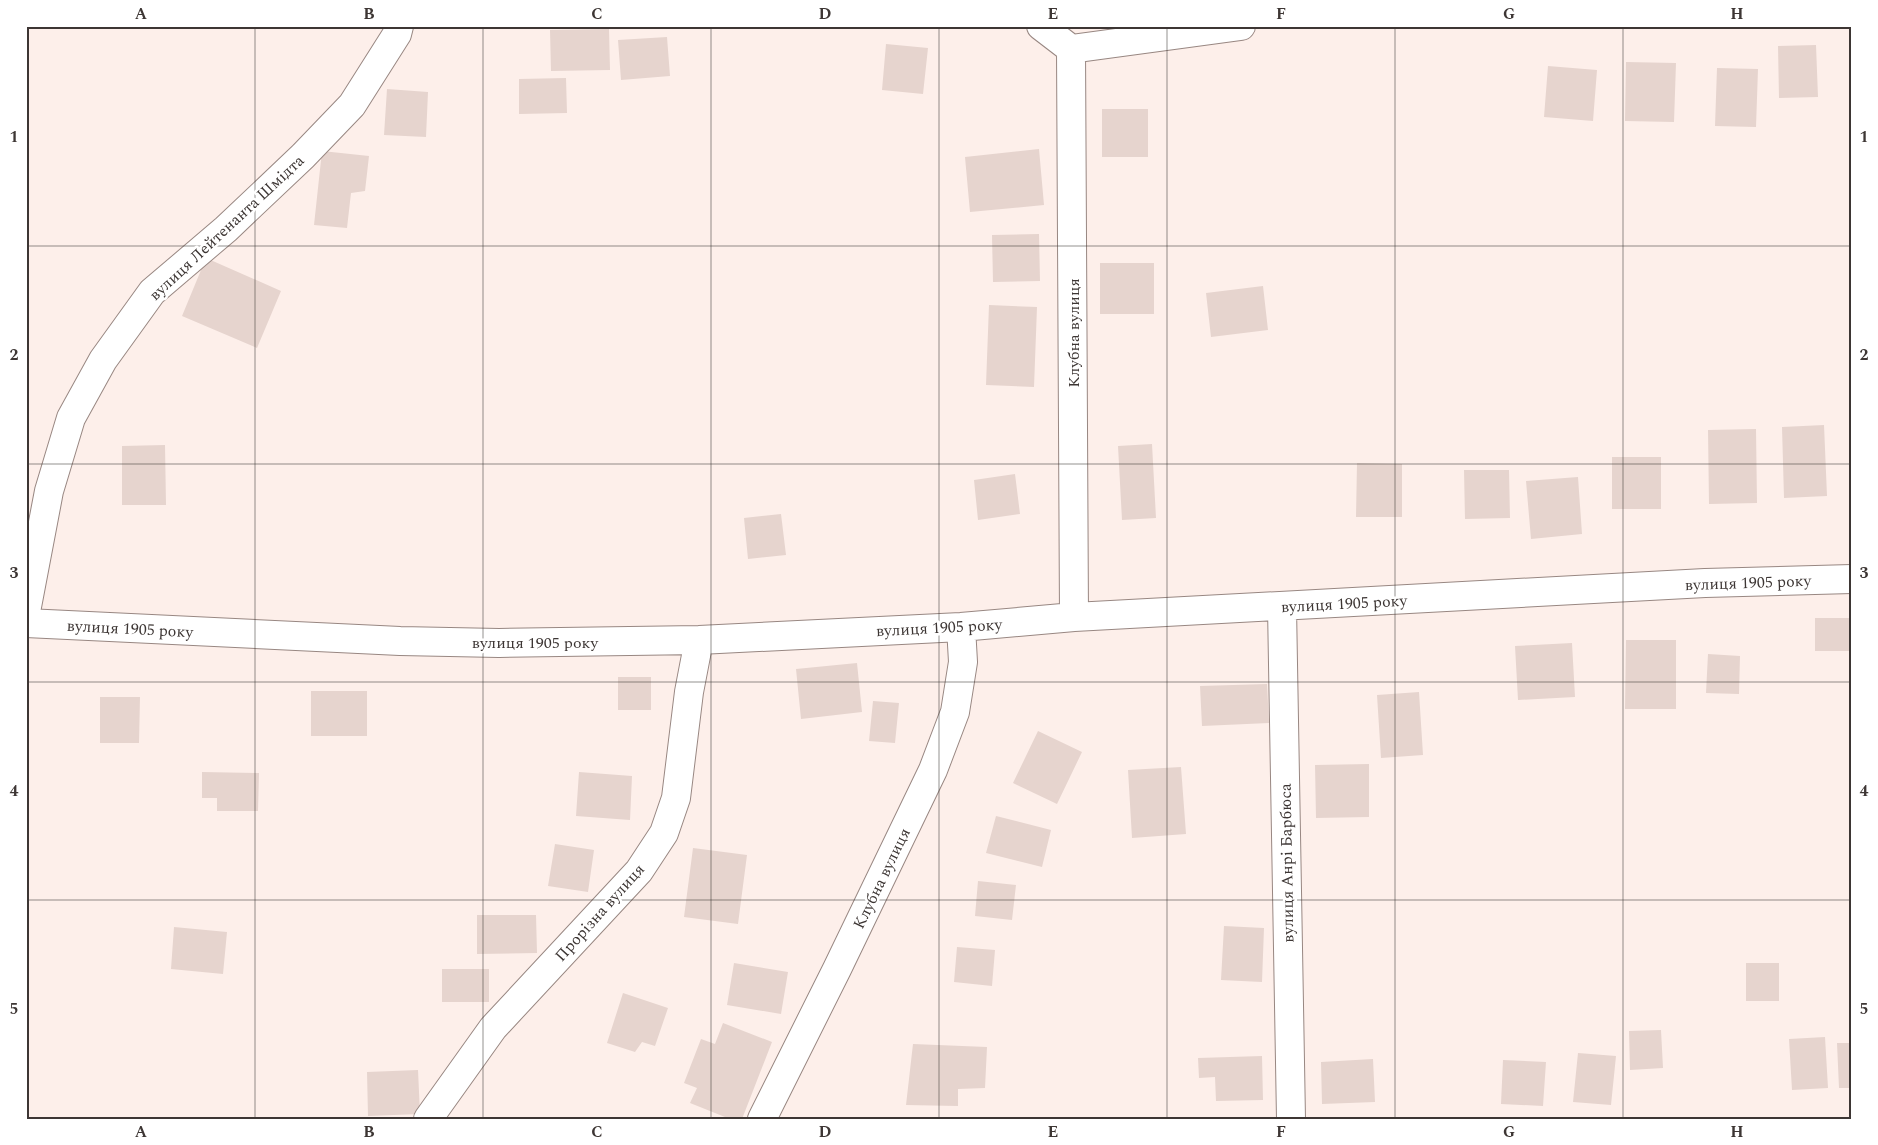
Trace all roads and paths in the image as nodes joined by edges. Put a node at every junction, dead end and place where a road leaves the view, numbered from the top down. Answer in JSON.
{"nodes":[{"id":1,"x":399,"y":26,"type":"edge"},
{"id":2,"x":1041,"y":26,"type":"edge"},
{"id":3,"x":1241,"y":26,"type":"edge"},
{"id":4,"x":1071,"y":49,"type":"junction"},
{"id":5,"x":1852,"y":579,"type":"edge"},
{"id":6,"x":1282,"y":607,"type":"junction"},
{"id":7,"x":26,"y":612,"type":"edge"},
{"id":8,"x":1074,"y":618,"type":"junction"},
{"id":9,"x":26,"y":623,"type":"edge"},
{"id":10,"x":961,"y":627,"type":"junction"},
{"id":11,"x":699,"y":640,"type":"junction"},
{"id":12,"x":428,"y":1119,"type":"edge"},
{"id":13,"x":762,"y":1119,"type":"edge"},
{"id":14,"x":1291,"y":1119,"type":"edge"}],
"edges":[{"from":1,"to":7,"type":"street","name":"вулиця Лейтенанта Шмідта"},
{"from":2,"to":4,"type":"street"},
{"from":3,"to":4,"type":"street"},
{"from":4,"to":8,"type":"street","name":"Клубна вулиця"},
{"from":5,"to":6,"type":"street","name":"вулиця 1905 року"},
{"from":6,"to":8,"type":"street","name":"вулиця 1905 року"},
{"from":6,"to":14,"type":"street","name":"вулиця Анрі Барбюса"},
{"from":8,"to":10,"type":"street","name":"вулиця 1905 року"},
{"from":9,"to":11,"type":"street","name":"вулиця 1905 року"},
{"from":10,"to":11,"type":"street","name":"вулиця 1905 року"},
{"from":10,"to":13,"type":"street","name":"Клубна вулиця"},
{"from":11,"to":12,"type":"street","name":"Прорізна вулиця"}]}
